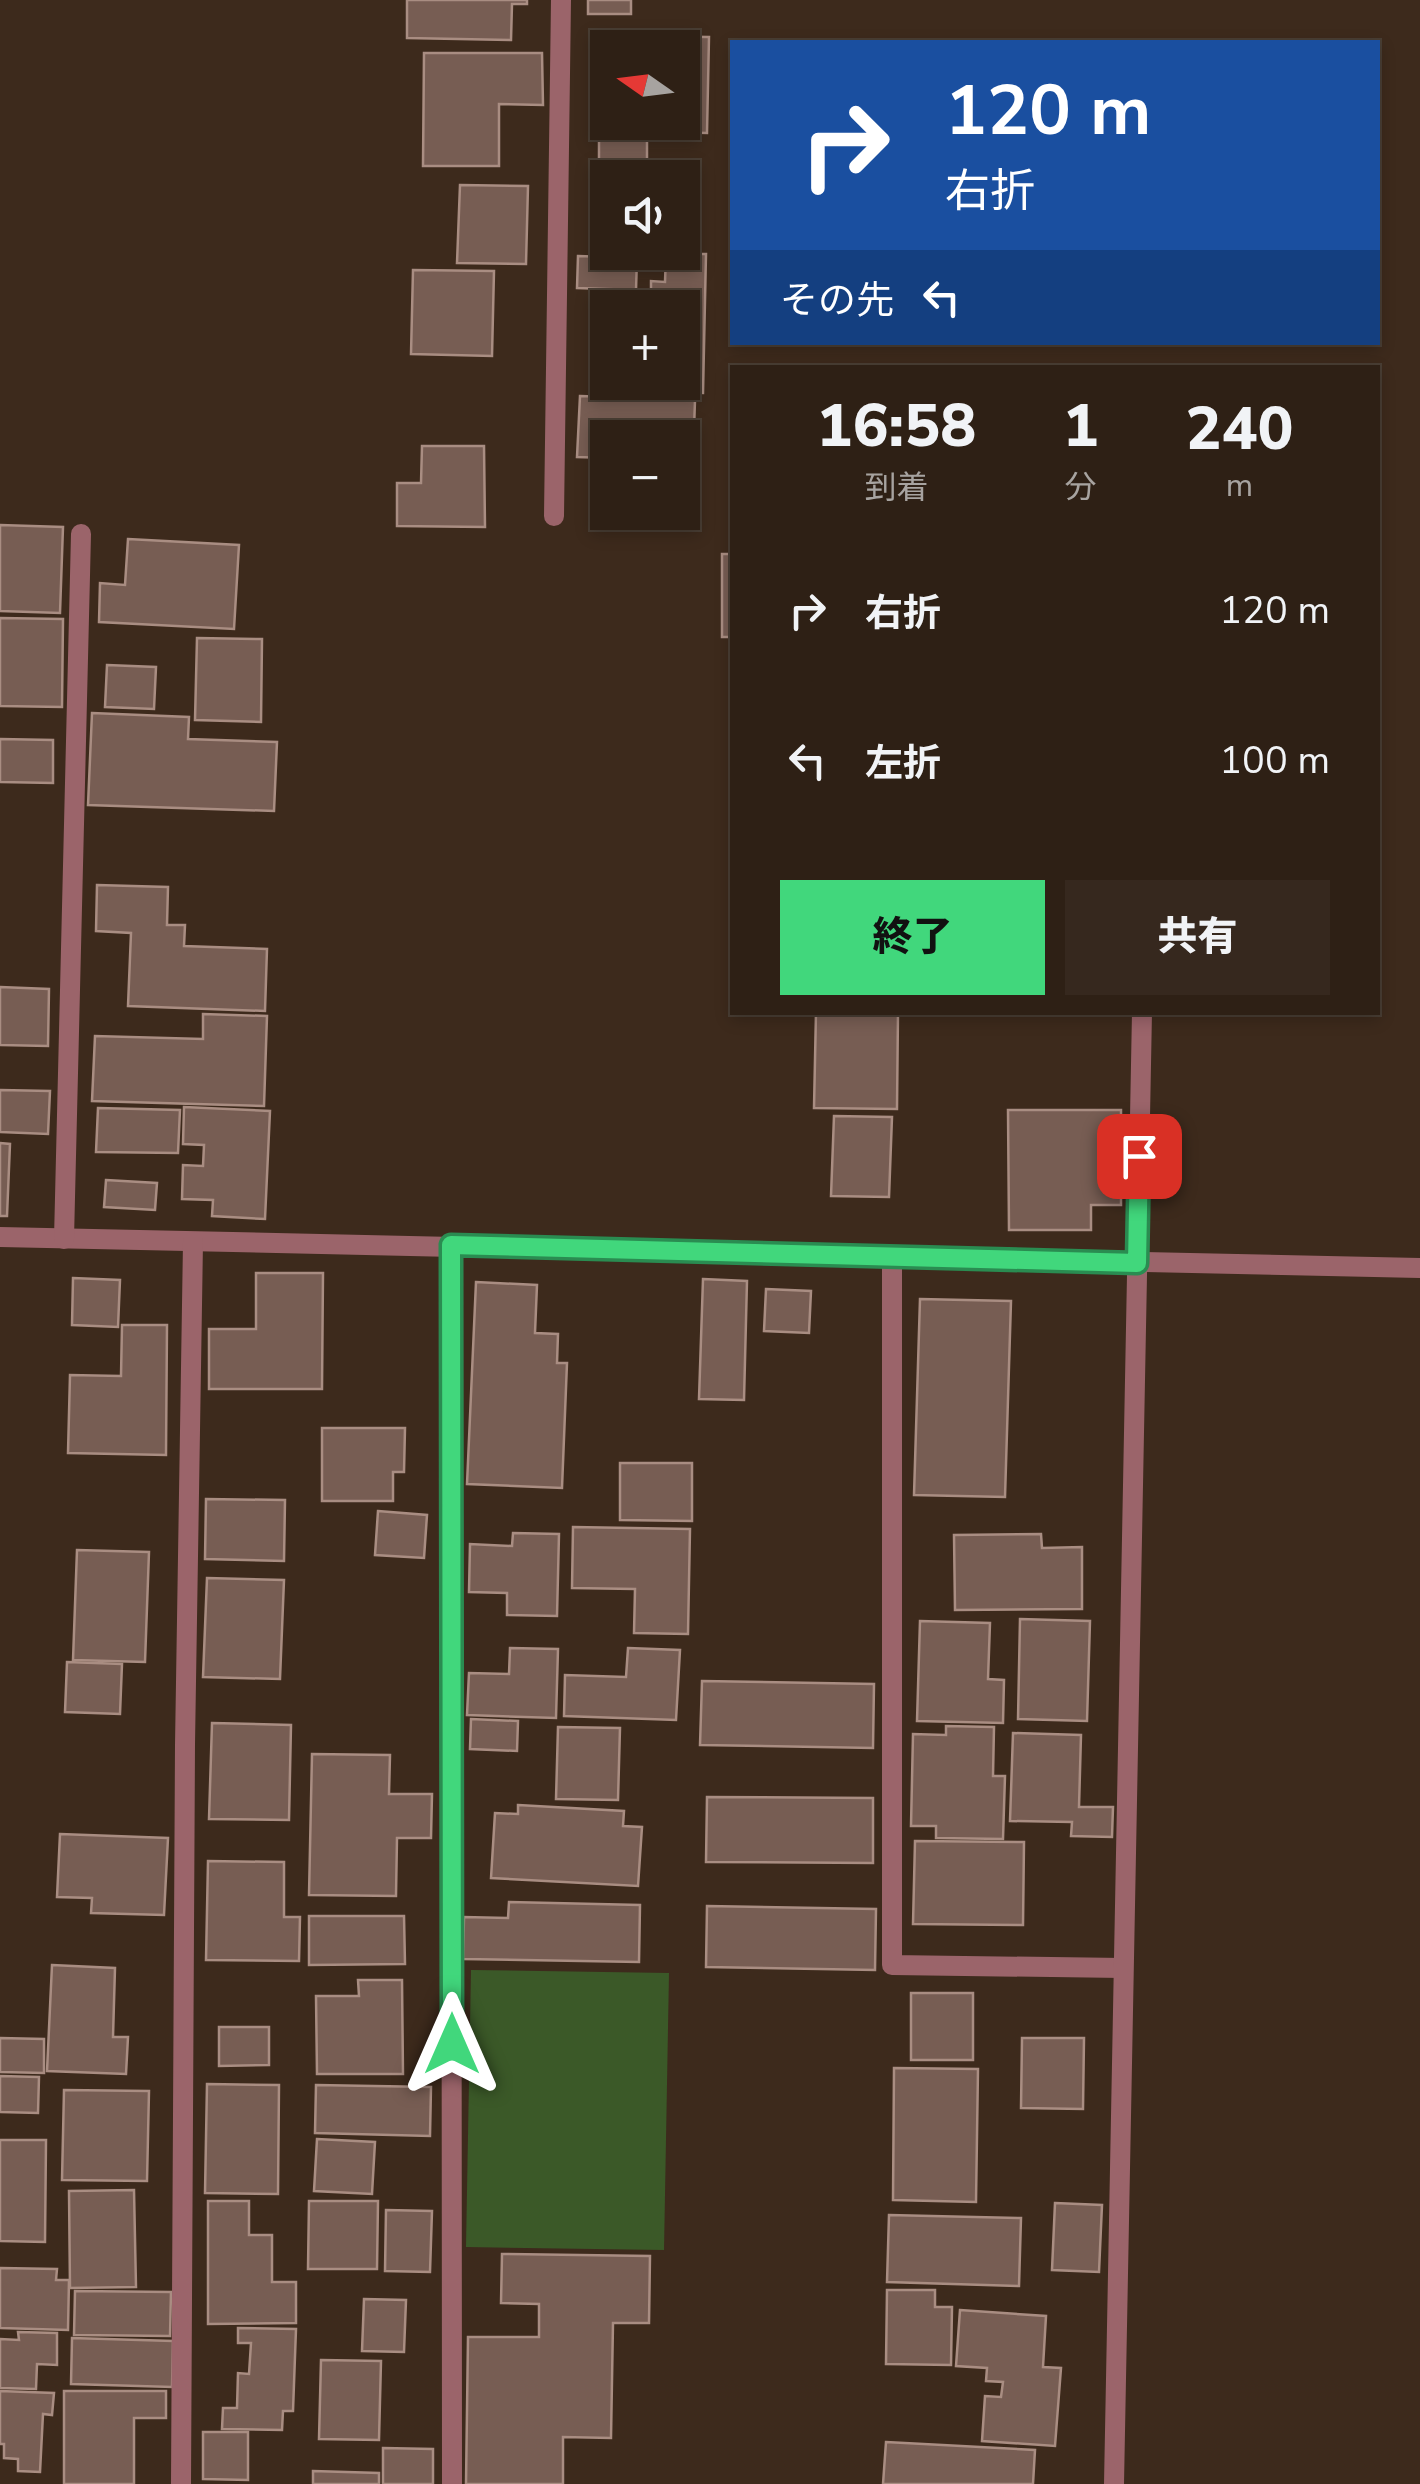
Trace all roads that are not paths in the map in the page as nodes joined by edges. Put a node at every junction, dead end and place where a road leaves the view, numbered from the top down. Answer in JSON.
{"nodes":[{"id":1,"x":561,"y":0,"type":"edge"},
{"id":2,"x":554,"y":516,"type":"dead end"},
{"id":3,"x":80,"y":534,"type":"dead end"},
{"id":4,"x":1142,"y":1015,"type":"edge"},
{"id":5,"x":0,"y":1238,"type":"edge"},
{"id":6,"x":64,"y":1239,"type":"junction"},
{"id":7,"x":193,"y":1242,"type":"junction"},
{"id":8,"x":451,"y":1245,"type":"junction"},
{"id":9,"x":892,"y":1259,"type":"junction"},
{"id":10,"x":1137,"y":1263,"type":"junction"},
{"id":11,"x":1420,"y":1268,"type":"edge"},
{"id":12,"x":1123,"y":1968,"type":"junction"},
{"id":13,"x":181,"y":2484,"type":"edge"},
{"id":14,"x":452,"y":2484,"type":"edge"},
{"id":15,"x":1114,"y":2484,"type":"edge"}],
"edges":[{"from":1,"to":2,"type":"street"},
{"from":3,"to":6,"type":"street"},
{"from":4,"to":10,"type":"street"},
{"from":5,"to":6,"type":"street"},
{"from":6,"to":7,"type":"street"},
{"from":7,"to":8,"type":"street"},
{"from":7,"to":13,"type":"street"},
{"from":8,"to":9,"type":"street"},
{"from":8,"to":14,"type":"street"},
{"from":9,"to":10,"type":"street"},
{"from":9,"to":12,"type":"street"},
{"from":10,"to":11,"type":"street"},
{"from":10,"to":12,"type":"street"},
{"from":12,"to":15,"type":"street"}]}
